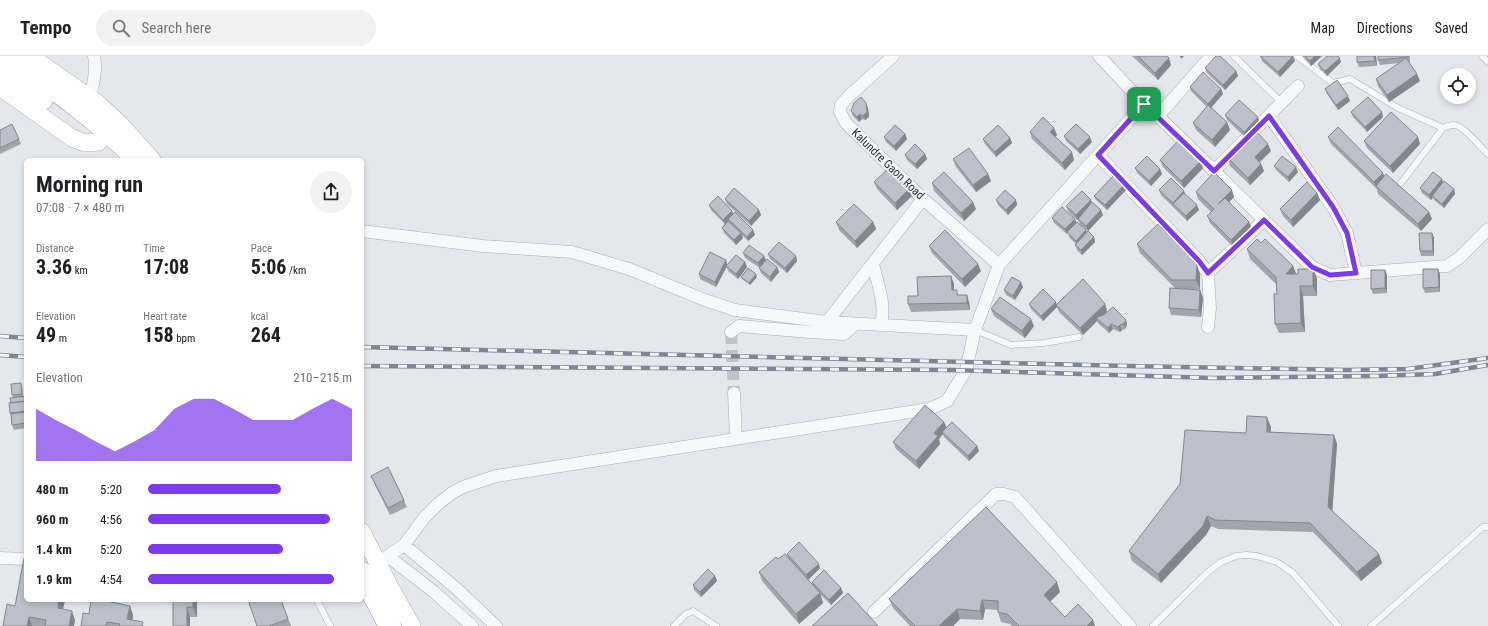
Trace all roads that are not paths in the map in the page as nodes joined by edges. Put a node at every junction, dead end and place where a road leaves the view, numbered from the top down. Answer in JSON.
{"nodes":[{"id":1,"x":8,"y":56,"type":"edge"},
{"id":2,"x":30,"y":56,"type":"edge"},
{"id":3,"x":94,"y":56,"type":"edge"},
{"id":4,"x":892,"y":56,"type":"edge"},
{"id":5,"x":1099,"y":56,"type":"edge"},
{"id":6,"x":1211,"y":56,"type":"edge"},
{"id":7,"x":1234,"y":56,"type":"edge"},
{"id":8,"x":1297,"y":56,"type":"edge"},
{"id":9,"x":1482,"y":56,"type":"edge"},
{"id":10,"x":1488,"y":62,"type":"edge"},
{"id":11,"x":0,"y":70,"type":"edge"},
{"id":12,"x":1298,"y":86,"type":"dead end"},
{"id":13,"x":0,"y":87,"type":"edge"},
{"id":14,"x":90,"y":98,"type":"junction"},
{"id":15,"x":1282,"y":103,"type":"junction"},
{"id":16,"x":1144,"y":104,"type":"junction"},
{"id":17,"x":1158,"y":116,"type":"junction"},
{"id":18,"x":1269,"y":116,"type":"junction"},
{"id":19,"x":1443,"y":128,"type":"junction"},
{"id":20,"x":99,"y":142,"type":"junction"},
{"id":21,"x":1488,"y":154,"type":"edge"},
{"id":22,"x":1098,"y":155,"type":"junction"},
{"id":23,"x":116,"y":158,"type":"edge"},
{"id":24,"x":136,"y":158,"type":"edge"},
{"id":25,"x":150,"y":158,"type":"edge"},
{"id":26,"x":1214,"y":171,"type":"junction"},
{"id":27,"x":1401,"y":183,"type":"dead end"},
{"id":28,"x":924,"y":199,"type":"junction"},
{"id":29,"x":1264,"y":220,"type":"junction"},
{"id":30,"x":1488,"y":229,"type":"edge"},
{"id":31,"x":364,"y":231,"type":"edge"},
{"id":32,"x":873,"y":264,"type":"junction"},
{"id":33,"x":999,"y":265,"type":"junction"},
{"id":34,"x":1208,"y":273,"type":"junction"},
{"id":35,"x":1356,"y":273,"type":"junction"},
{"id":36,"x":828,"y":322,"type":"junction"},
{"id":37,"x":854,"y":324,"type":"junction"},
{"id":38,"x":881,"y":325,"type":"junction"},
{"id":39,"x":1208,"y":327,"type":"dead end"},
{"id":40,"x":975,"y":330,"type":"junction"},
{"id":41,"x":731,"y":332,"type":"dead end"},
{"id":42,"x":1078,"y":338,"type":"dead end"},
{"id":43,"x":734,"y":393,"type":"tunnel mouth"},
{"id":44,"x":736,"y":439,"type":"junction"},
{"id":45,"x":1488,"y":527,"type":"edge"},
{"id":46,"x":364,"y":541,"type":"edge"},
{"id":47,"x":404,"y":545,"type":"junction"},
{"id":48,"x":0,"y":558,"type":"edge"},
{"id":49,"x":24,"y":559,"type":"edge"},
{"id":50,"x":376,"y":564,"type":"edge"},
{"id":51,"x":318,"y":602,"type":"edge"},
{"id":52,"x":362,"y":602,"type":"edge"},
{"id":53,"x":874,"y":612,"type":"dead end"},
{"id":54,"x":388,"y":621,"type":"edge"},
{"id":55,"x":330,"y":626,"type":"edge"},
{"id":56,"x":412,"y":626,"type":"edge"},
{"id":57,"x":472,"y":626,"type":"edge"},
{"id":58,"x":496,"y":626,"type":"edge"},
{"id":59,"x":674,"y":626,"type":"edge"},
{"id":60,"x":716,"y":626,"type":"edge"},
{"id":61,"x":1130,"y":626,"type":"edge"},
{"id":62,"x":1153,"y":626,"type":"edge"},
{"id":63,"x":1338,"y":626,"type":"edge"},
{"id":64,"x":1371,"y":626,"type":"edge"}],
"edges":[{"from":1,"to":24,"type":"highway"},
{"from":2,"to":14,"type":"street"},
{"from":3,"to":14,"type":"street"},
{"from":4,"to":28,"type":"street","name":"Kalundre Gaon Road"},
{"from":5,"to":16,"type":"street"},
{"from":6,"to":17,"type":"street"},
{"from":7,"to":15,"type":"lane"},
{"from":8,"to":19,"type":"lane"},
{"from":9,"to":10,"type":"lane"},
{"from":11,"to":20,"type":"highway"},
{"from":12,"to":15,"type":"street"},
{"from":13,"to":20,"type":"street"},
{"from":14,"to":25,"type":"street"},
{"from":15,"to":18,"type":"street"},
{"from":16,"to":17,"type":"street"},
{"from":16,"to":22,"type":"street"},
{"from":17,"to":26,"type":"street"},
{"from":18,"to":26,"type":"street"},
{"from":18,"to":35,"type":"street"},
{"from":19,"to":21,"type":"lane"},
{"from":19,"to":27,"type":"lane"},
{"from":20,"to":23,"type":"highway"},
{"from":22,"to":33,"type":"street"},
{"from":22,"to":34,"type":"street"},
{"from":26,"to":29,"type":"street"},
{"from":28,"to":32,"type":"street"},
{"from":28,"to":33,"type":"street","name":"Kalundre Gaon Road"},
{"from":29,"to":34,"type":"street"},
{"from":29,"to":35,"type":"street"},
{"from":30,"to":35,"type":"street"},
{"from":31,"to":36,"type":"street"},
{"from":32,"to":36,"type":"street"},
{"from":32,"to":38,"type":"street"},
{"from":33,"to":40,"type":"street"},
{"from":34,"to":39,"type":"street"},
{"from":36,"to":37,"type":"street"},
{"from":37,"to":38,"type":"street"},
{"from":37,"to":41,"type":"street"},
{"from":38,"to":40,"type":"street"},
{"from":40,"to":42,"type":"lane"},
{"from":40,"to":44,"type":"street"},
{"from":43,"to":44,"type":"street"},
{"from":44,"to":47,"type":"street"},
{"from":45,"to":64,"type":"lane"},
{"from":46,"to":50,"type":"street"},
{"from":47,"to":50,"type":"street"},
{"from":47,"to":58,"type":"street"},
{"from":48,"to":49,"type":"street"},
{"from":50,"to":54,"type":"highway"},
{"from":50,"to":57,"type":"street"},
{"from":51,"to":55,"type":"lane"},
{"from":52,"to":54,"type":"highway"},
{"from":53,"to":61,"type":"street"},
{"from":54,"to":56,"type":"street"},
{"from":59,"to":60,"type":"lane"},
{"from":62,"to":63,"type":"lane"}]}
